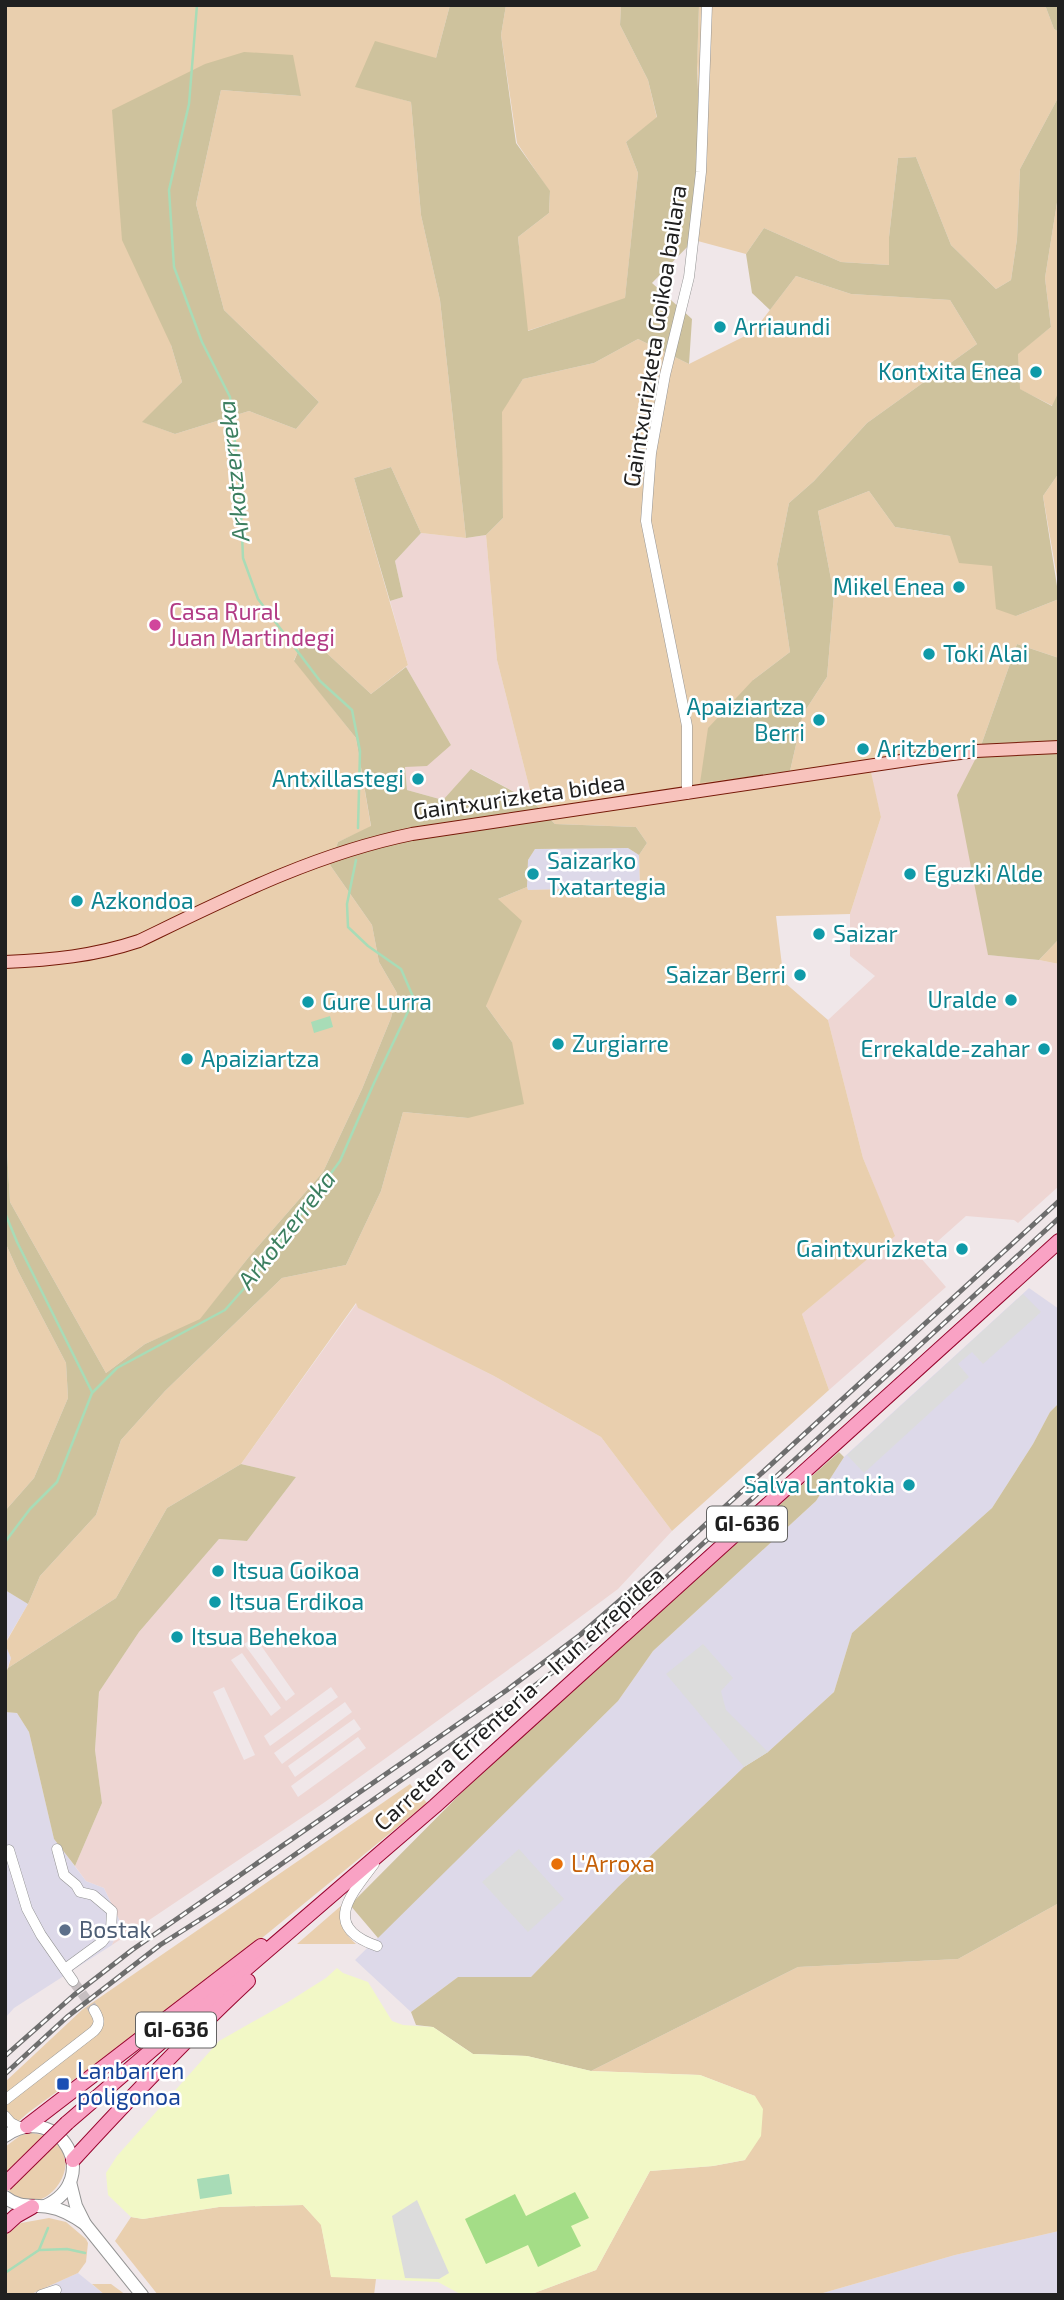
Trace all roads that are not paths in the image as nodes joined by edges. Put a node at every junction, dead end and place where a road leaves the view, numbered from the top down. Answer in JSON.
{"nodes":[{"id":1,"x":707,"y":5,"type":"edge"},
{"id":2,"x":1059,"y":747,"type":"edge"},
{"id":3,"x":687,"y":794,"type":"junction"},
{"id":4,"x":5,"y":962,"type":"edge"},
{"id":5,"x":1059,"y":1241,"type":"edge"},
{"id":6,"x":57,"y":1849,"type":"dead end"},
{"id":7,"x":5,"y":1851,"type":"edge"},
{"id":8,"x":382,"y":1852,"type":"junction"},
{"id":9,"x":312,"y":1914,"type":"junction"},
{"id":10,"x":285,"y":1937,"type":"junction"},
{"id":11,"x":377,"y":1946,"type":"dead end"},
{"id":12,"x":65,"y":1969,"type":"junction"},
{"id":13,"x":73,"y":1981,"type":"tunnel mouth"},
{"id":14,"x":94,"y":2010,"type":"dead end"},
{"id":15,"x":5,"y":2100,"type":"edge"},
{"id":16,"x":5,"y":2116,"type":"edge"},
{"id":17,"x":24,"y":2127,"type":"junction"},
{"id":18,"x":5,"y":2136,"type":"edge"},
{"id":19,"x":73,"y":2160,"type":"junction"},
{"id":20,"x":71,"y":2182,"type":"junction"},
{"id":21,"x":5,"y":2185,"type":"edge"},
{"id":22,"x":5,"y":2197,"type":"edge"},
{"id":23,"x":39,"y":2207,"type":"junction"},
{"id":24,"x":85,"y":2224,"type":"junction"},
{"id":25,"x":5,"y":2225,"type":"edge"},
{"id":26,"x":41,"y":2295,"type":"edge"},
{"id":27,"x":50,"y":2295,"type":"edge"},
{"id":28,"x":142,"y":2295,"type":"edge"}],
"edges":[{"from":1,"to":3,"type":"street","name":"Gaintxurizketa Goikoa bailara"},
{"from":2,"to":3,"type":"main road","name":"Gaintxurizketa bidea"},
{"from":3,"to":4,"type":"main road","name":"Gaintxurizketa bidea"},
{"from":5,"to":8,"type":"main road","name":"Carretera Errenteria – Irun errepidea","number":"GI-636"},
{"from":6,"to":12,"type":"street"},
{"from":7,"to":12,"type":"street"},
{"from":8,"to":9,"type":"main road","name":"Carretera Errenteria – Irun errepidea","number":"GI-636"},
{"from":8,"to":11,"type":"street"},
{"from":9,"to":10,"type":"main road","name":"Carretera Errenteria – Irun errepidea","number":"GI-636"},
{"from":9,"to":17,"type":"main road"},
{"from":10,"to":19,"type":"main road"},
{"from":10,"to":21,"type":"main road","name":"Carretera Errenteria – Irun errepidea","number":"GI-636","bridge":true},
{"from":12,"to":13,"type":"street"},
{"from":14,"to":15,"type":"street"},
{"from":16,"to":17,"type":"street"},
{"from":17,"to":18,"type":"street"},
{"from":17,"to":19,"type":"street"},
{"from":19,"to":20,"type":"street"},
{"from":20,"to":23,"type":"street"},
{"from":20,"to":24,"type":"street"},
{"from":22,"to":23,"type":"street"},
{"from":23,"to":24,"type":"street"},
{"from":23,"to":25,"type":"main road"},
{"from":24,"to":28,"type":"street"},
{"from":26,"to":27,"type":"street"}]}
